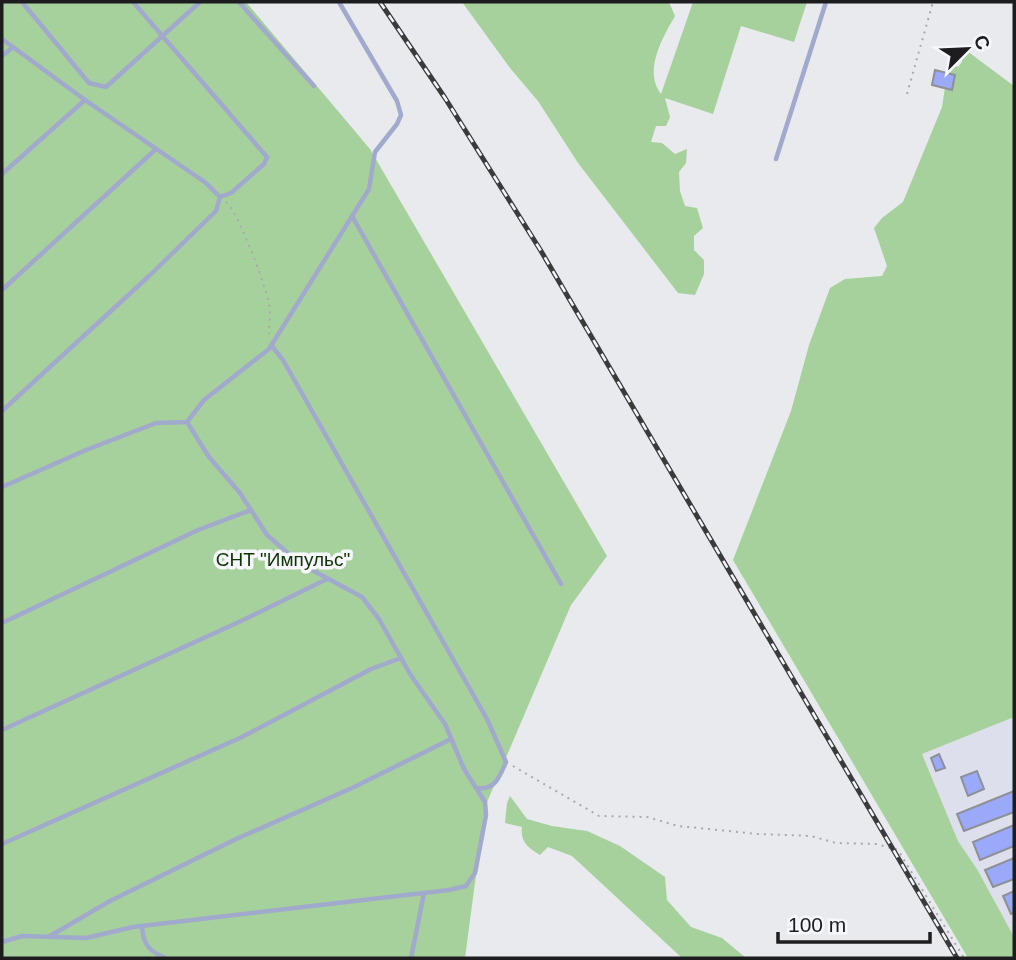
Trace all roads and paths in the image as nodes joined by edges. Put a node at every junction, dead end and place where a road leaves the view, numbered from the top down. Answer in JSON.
{"nodes":[{"id":1,"x":22,"y":2,"type":"edge"},
{"id":2,"x":133,"y":2,"type":"edge"},
{"id":3,"x":200,"y":2,"type":"edge"},
{"id":4,"x":239,"y":2,"type":"edge"},
{"id":5,"x":339,"y":2,"type":"edge"},
{"id":6,"x":826,"y":2,"type":"edge"},
{"id":7,"x":933,"y":2,"type":"edge"},
{"id":8,"x":162,"y":36,"type":"junction"},
{"id":9,"x":2,"y":38,"type":"edge"},
{"id":10,"x":12,"y":47,"type":"junction"},
{"id":11,"x":2,"y":57,"type":"edge"},
{"id":12,"x":314,"y":86,"type":"dead end"},
{"id":13,"x":907,"y":94,"type":"dead end"},
{"id":14,"x":85,"y":100,"type":"junction"},
{"id":15,"x":156,"y":149,"type":"junction"},
{"id":16,"x":776,"y":159,"type":"dead end"},
{"id":17,"x":2,"y":174,"type":"edge"},
{"id":18,"x":220,"y":197,"type":"junction"},
{"id":19,"x":352,"y":216,"type":"junction"},
{"id":20,"x":2,"y":290,"type":"edge"},
{"id":21,"x":271,"y":345,"type":"junction"},
{"id":22,"x":2,"y":411,"type":"edge"},
{"id":23,"x":187,"y":422,"type":"junction"},
{"id":24,"x":2,"y":487,"type":"edge"},
{"id":25,"x":251,"y":510,"type":"junction"},
{"id":26,"x":328,"y":579,"type":"junction"},
{"id":27,"x":561,"y":584,"type":"dead end"},
{"id":28,"x":2,"y":623,"type":"edge"},
{"id":29,"x":401,"y":657,"type":"junction"},
{"id":30,"x":2,"y":730,"type":"edge"},
{"id":31,"x":451,"y":739,"type":"junction"},
{"id":32,"x":506,"y":762,"type":"junction"},
{"id":33,"x":477,"y":789,"type":"junction"},
{"id":34,"x":2,"y":845,"type":"edge"},
{"id":35,"x":424,"y":893,"type":"junction"},
{"id":36,"x":142,"y":926,"type":"junction"},
{"id":37,"x":48,"y":937,"type":"junction"},
{"id":38,"x":2,"y":942,"type":"edge"},
{"id":39,"x":166,"y":958,"type":"edge"},
{"id":40,"x":411,"y":958,"type":"edge"},
{"id":41,"x":964,"y":958,"type":"edge"}],
"edges":[{"from":1,"to":8,"type":"lane"},
{"from":2,"to":8,"type":"lane"},
{"from":3,"to":8,"type":"lane"},
{"from":4,"to":12,"type":"lane"},
{"from":5,"to":19,"type":"lane"},
{"from":6,"to":16,"type":"lane"},
{"from":7,"to":13,"type":"path"},
{"from":8,"to":18,"type":"lane"},
{"from":9,"to":10,"type":"lane"},
{"from":10,"to":11,"type":"lane"},
{"from":10,"to":14,"type":"lane"},
{"from":14,"to":15,"type":"lane"},
{"from":14,"to":17,"type":"lane"},
{"from":15,"to":18,"type":"lane"},
{"from":15,"to":20,"type":"lane"},
{"from":18,"to":21,"type":"path"},
{"from":18,"to":22,"type":"lane"},
{"from":19,"to":21,"type":"lane"},
{"from":19,"to":27,"type":"lane"},
{"from":21,"to":23,"type":"lane"},
{"from":21,"to":32,"type":"lane"},
{"from":23,"to":24,"type":"lane"},
{"from":23,"to":25,"type":"lane"},
{"from":25,"to":26,"type":"lane"},
{"from":25,"to":28,"type":"lane"},
{"from":26,"to":29,"type":"lane"},
{"from":26,"to":30,"type":"lane"},
{"from":29,"to":31,"type":"lane"},
{"from":29,"to":34,"type":"lane"},
{"from":31,"to":33,"type":"lane"},
{"from":31,"to":37,"type":"lane"},
{"from":32,"to":33,"type":"lane"},
{"from":32,"to":41,"type":"path"},
{"from":33,"to":35,"type":"lane"},
{"from":35,"to":36,"type":"lane"},
{"from":35,"to":40,"type":"lane"},
{"from":36,"to":37,"type":"lane"},
{"from":36,"to":39,"type":"lane"},
{"from":37,"to":38,"type":"lane"}]}
